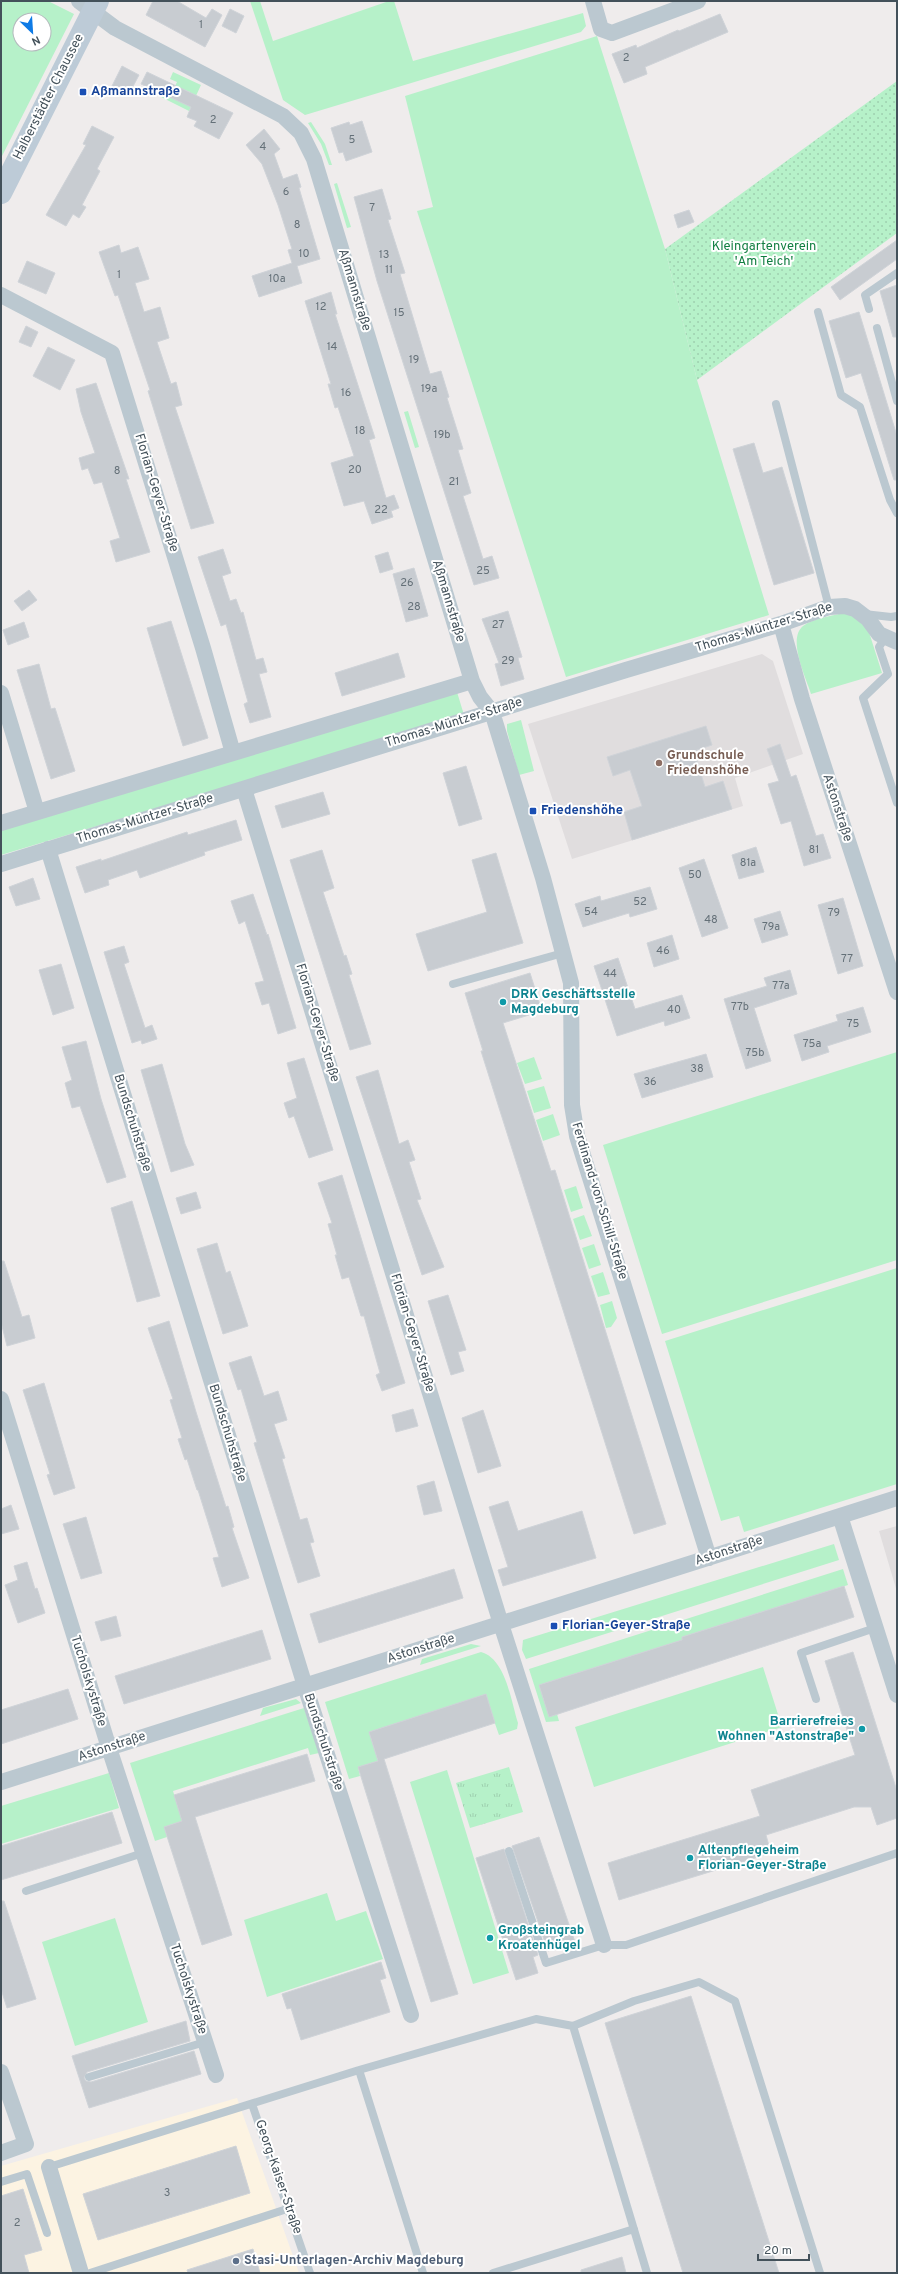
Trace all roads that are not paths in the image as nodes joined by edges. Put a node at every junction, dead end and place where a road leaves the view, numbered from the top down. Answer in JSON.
{"nodes":[{"id":1,"x":593,"y":1,"type":"edge"},
{"id":2,"x":698,"y":1,"type":"edge"},
{"id":3,"x":90,"y":5,"type":"edge"},
{"id":4,"x":1,"y":193,"type":"edge"},
{"id":5,"x":897,"y":273,"type":"edge"},
{"id":6,"x":1,"y":295,"type":"edge"},
{"id":7,"x":869,"y":309,"type":"dead end"},
{"id":8,"x":818,"y":312,"type":"dead end"},
{"id":9,"x":877,"y":328,"type":"dead end"},
{"id":10,"x":897,"y":401,"type":"edge"},
{"id":11,"x":776,"y":404,"type":"dead end"},
{"id":12,"x":897,"y":513,"type":"edge"},
{"id":13,"x":829,"y":607,"type":"junction"},
{"id":14,"x":861,"y":613,"type":"junction"},
{"id":15,"x":897,"y":616,"type":"edge"},
{"id":16,"x":781,"y":624,"type":"junction"},
{"id":17,"x":893,"y":638,"type":"edge"},
{"id":18,"x":472,"y":681,"type":"junction"},
{"id":19,"x":1,"y":693,"type":"edge"},
{"id":20,"x":492,"y":712,"type":"junction"},
{"id":21,"x":233,"y":753,"type":"junction"},
{"id":22,"x":244,"y":789,"type":"junction"},
{"id":23,"x":897,"y":804,"type":"edge"},
{"id":24,"x":37,"y":812,"type":"junction"},
{"id":25,"x":1,"y":823,"type":"edge"},
{"id":26,"x":48,"y":849,"type":"junction"},
{"id":27,"x":1,"y":864,"type":"edge"},
{"id":28,"x":563,"y":953,"type":"junction"},
{"id":29,"x":453,"y":984,"type":"dead end"},
{"id":30,"x":897,"y":992,"type":"edge"},
{"id":31,"x":1,"y":1399,"type":"edge"},
{"id":32,"x":897,"y":1498,"type":"edge"},
{"id":33,"x":840,"y":1516,"type":"junction"},
{"id":34,"x":709,"y":1558,"type":"junction"},
{"id":35,"x":501,"y":1624,"type":"junction"},
{"id":36,"x":875,"y":1628,"type":"junction"},
{"id":37,"x":305,"y":1686,"type":"junction"},
{"id":38,"x":897,"y":1695,"type":"edge"},
{"id":39,"x":816,"y":1699,"type":"dead end"},
{"id":40,"x":109,"y":1748,"type":"junction"},
{"id":41,"x":1,"y":1782,"type":"edge"},
{"id":42,"x":509,"y":1851,"type":"dead end"},
{"id":43,"x":143,"y":1853,"type":"junction"},
{"id":44,"x":897,"y":1853,"type":"edge"},
{"id":45,"x":26,"y":1891,"type":"dead end"},
{"id":46,"x":604,"y":1945,"type":"junction"},
{"id":47,"x":412,"y":2015,"type":"dead end"},
{"id":48,"x":573,"y":2026,"type":"junction"},
{"id":49,"x":205,"y":2042,"type":"junction"},
{"id":50,"x":359,"y":2070,"type":"junction"},
{"id":51,"x":1,"y":2072,"type":"edge"},
{"id":52,"x":216,"y":2075,"type":"dead end"},
{"id":53,"x":89,"y":2077,"type":"dead end"},
{"id":54,"x":252,"y":2104,"type":"junction"},
{"id":55,"x":1,"y":2152,"type":"edge"},
{"id":56,"x":48,"y":2168,"type":"joint"},
{"id":57,"x":1,"y":2182,"type":"edge"},
{"id":58,"x":290,"y":2208,"type":"junction"},
{"id":59,"x":634,"y":2229,"type":"junction"},
{"id":60,"x":47,"y":2233,"type":"dead end"},
{"id":61,"x":81,"y":2273,"type":"edge"},
{"id":62,"x":90,"y":2273,"type":"edge"},
{"id":63,"x":310,"y":2273,"type":"edge"},
{"id":64,"x":423,"y":2273,"type":"edge"},
{"id":65,"x":493,"y":2273,"type":"edge"},
{"id":66,"x":647,"y":2273,"type":"edge"},
{"id":67,"x":820,"y":2273,"type":"edge"}],
"edges":[{"from":1,"to":2,"type":"street"},
{"from":3,"to":4,"type":"main road","name":"Halberstädter Chaussee"},
{"from":3,"to":18,"type":"street","name":"Aßmannstraße"},
{"from":5,"to":7,"type":"lane"},
{"from":6,"to":21,"type":"street","name":"Florian-Geyer-Straße"},
{"from":8,"to":12,"type":"lane"},
{"from":9,"to":10,"type":"lane"},
{"from":11,"to":13,"type":"lane"},
{"from":13,"to":14,"type":"street","name":"Thomas-Müntzer-Straße"},
{"from":13,"to":16,"type":"street","name":"Thomas-Müntzer-Straße"},
{"from":14,"to":15,"type":"lane"},
{"from":14,"to":17,"type":"street","name":"Thomas-Müntzer-Straße"},
{"from":16,"to":20,"type":"street","name":"Thomas-Müntzer-Straße"},
{"from":16,"to":30,"type":"street","name":"Astonstraße"},
{"from":17,"to":23,"type":"lane"},
{"from":18,"to":20,"type":"street","name":"Ferdinand-von-Schill-Straße"},
{"from":18,"to":21,"type":"street"},
{"from":19,"to":24,"type":"street"},
{"from":20,"to":22,"type":"street","name":"Thomas-Müntzer-Straße"},
{"from":20,"to":28,"type":"street","name":"Ferdinand-von-Schill-Straße"},
{"from":21,"to":24,"type":"street"},
{"from":22,"to":26,"type":"street","name":"Thomas-Müntzer-Straße"},
{"from":22,"to":35,"type":"street","name":"Florian-Geyer-Straße"},
{"from":24,"to":25,"type":"street"},
{"from":26,"to":27,"type":"street","name":"Thomas-Müntzer-Straße"},
{"from":26,"to":37,"type":"street","name":"Bundschuhstraße"},
{"from":28,"to":29,"type":"lane"},
{"from":28,"to":34,"type":"street","name":"Ferdinand-von-Schill-Straße"},
{"from":31,"to":40,"type":"street","name":"Tucholskystraße"},
{"from":32,"to":33,"type":"street","name":"Astonstraße"},
{"from":33,"to":34,"type":"street","name":"Astonstraße"},
{"from":33,"to":36,"type":"street"},
{"from":34,"to":35,"type":"street","name":"Astonstraße"},
{"from":35,"to":37,"type":"street","name":"Astonstraße"},
{"from":35,"to":46,"type":"street","name":"Florian-Geyer-Straße"},
{"from":36,"to":38,"type":"street"},
{"from":36,"to":39,"type":"lane"},
{"from":37,"to":40,"type":"street","name":"Astonstraße"},
{"from":37,"to":47,"type":"street","name":"Bundschuhstraße"},
{"from":40,"to":41,"type":"street","name":"Astonstraße"},
{"from":40,"to":43,"type":"street","name":"Tucholskystraße"},
{"from":42,"to":46,"type":"lane"},
{"from":43,"to":45,"type":"lane"},
{"from":43,"to":49,"type":"street","name":"Tucholskystraße"},
{"from":44,"to":46,"type":"lane"},
{"from":48,"to":50,"type":"lane"},
{"from":48,"to":59,"type":"lane"},
{"from":48,"to":67,"type":"lane"},
{"from":49,"to":52,"type":"street","name":"Tucholskystraße"},
{"from":49,"to":53,"type":"lane"},
{"from":50,"to":54,"type":"lane"},
{"from":50,"to":64,"type":"lane"},
{"from":51,"to":55,"type":"street"},
{"from":54,"to":56,"type":"lane"},
{"from":54,"to":58,"type":"lane","name":"Georg-Kaiser-Straße"},
{"from":56,"to":61,"type":"street"},
{"from":57,"to":60,"type":"lane"},
{"from":58,"to":62,"type":"lane"},
{"from":58,"to":63,"type":"lane","name":"Georg-Kaiser-Straße"},
{"from":59,"to":65,"type":"lane"},
{"from":59,"to":66,"type":"lane"}]}
